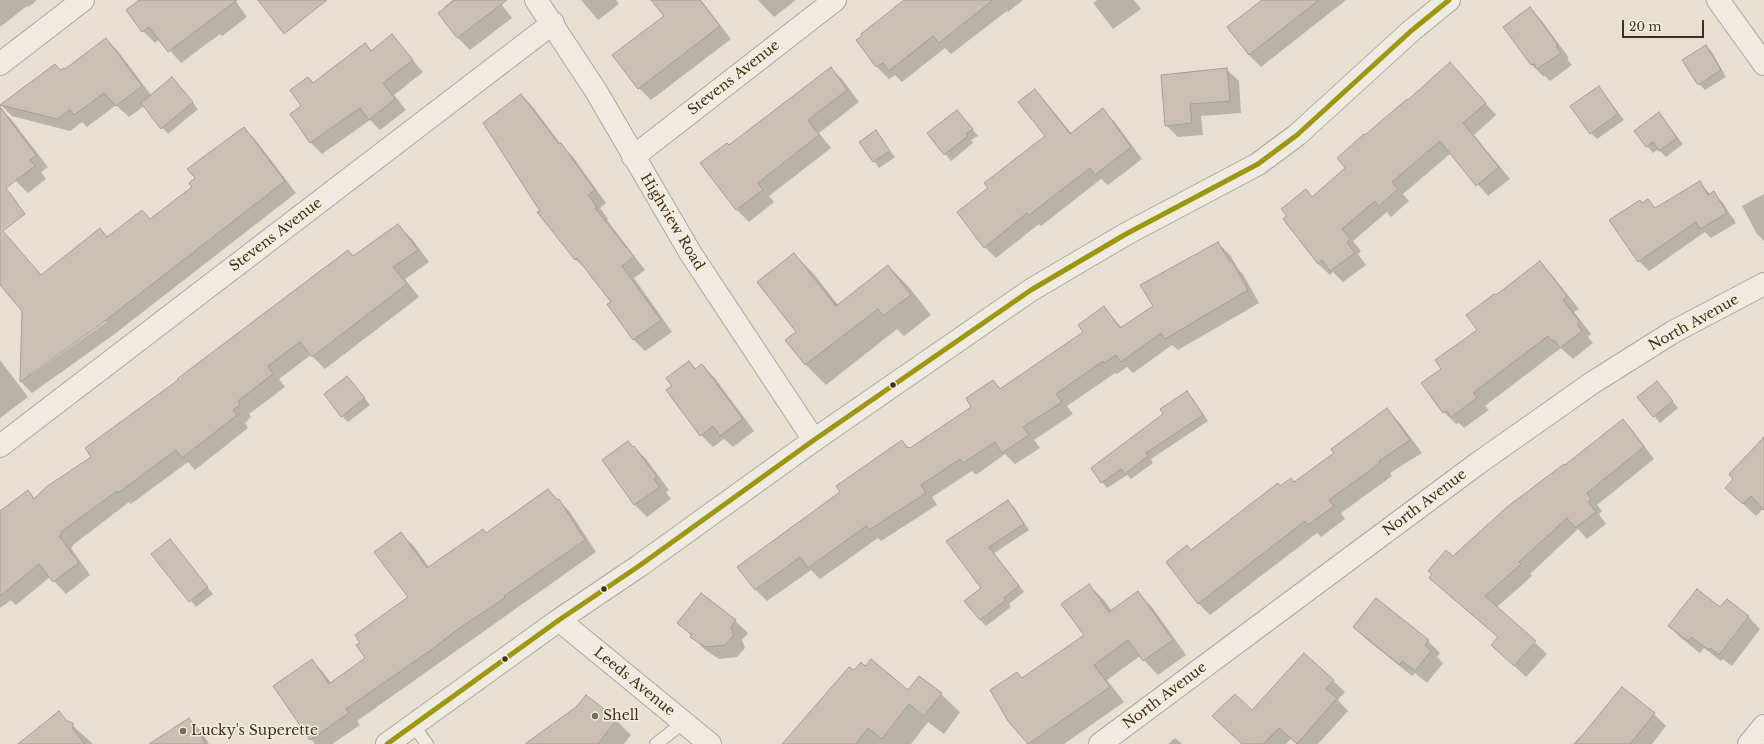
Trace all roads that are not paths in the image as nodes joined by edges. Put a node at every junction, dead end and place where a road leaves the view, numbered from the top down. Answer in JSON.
{"nodes":[{"id":1,"x":83,"y":0,"type":"edge"},
{"id":2,"x":536,"y":0,"type":"edge"},
{"id":3,"x":834,"y":0,"type":"edge"},
{"id":4,"x":1449,"y":0,"type":"edge"},
{"id":5,"x":1718,"y":0,"type":"edge"},
{"id":6,"x":553,"y":23,"type":"junction"},
{"id":7,"x":0,"y":64,"type":"edge"},
{"id":8,"x":1764,"y":64,"type":"edge"},
{"id":9,"x":633,"y":156,"type":"junction"},
{"id":10,"x":1764,"y":284,"type":"edge"},
{"id":11,"x":814,"y":440,"type":"junction"},
{"id":12,"x":0,"y":446,"type":"edge"},
{"id":13,"x":559,"y":620,"type":"junction"},
{"id":14,"x":684,"y":722,"type":"junction"},
{"id":15,"x":413,"y":725,"type":"junction"},
{"id":16,"x":1764,"y":726,"type":"edge"},
{"id":17,"x":387,"y":744,"type":"edge"},
{"id":18,"x":427,"y":744,"type":"edge"},
{"id":19,"x":656,"y":744,"type":"edge"},
{"id":20,"x":710,"y":744,"type":"edge"},
{"id":21,"x":1100,"y":744,"type":"edge"},
{"id":22,"x":1749,"y":744,"type":"edge"}],
"edges":[{"from":1,"to":7,"type":"street"},
{"from":2,"to":6,"type":"street","name":"Highview Road"},
{"from":3,"to":9,"type":"street","name":"Stevens Avenue"},
{"from":4,"to":11,"type":"street"},
{"from":5,"to":8,"type":"street"},
{"from":6,"to":9,"type":"street","name":"Highview Road"},
{"from":6,"to":12,"type":"street","name":"Stevens Avenue"},
{"from":9,"to":11,"type":"street","name":"Highview Road"},
{"from":10,"to":21,"type":"street","name":"North Avenue"},
{"from":11,"to":13,"type":"street"},
{"from":13,"to":14,"type":"street","name":"Leeds Avenue"},
{"from":13,"to":15,"type":"street"},
{"from":14,"to":19,"type":"lane"},
{"from":14,"to":20,"type":"street","name":"Leeds Avenue"},
{"from":15,"to":17,"type":"street"},
{"from":15,"to":18,"type":"lane"},
{"from":16,"to":22,"type":"street"}]}
